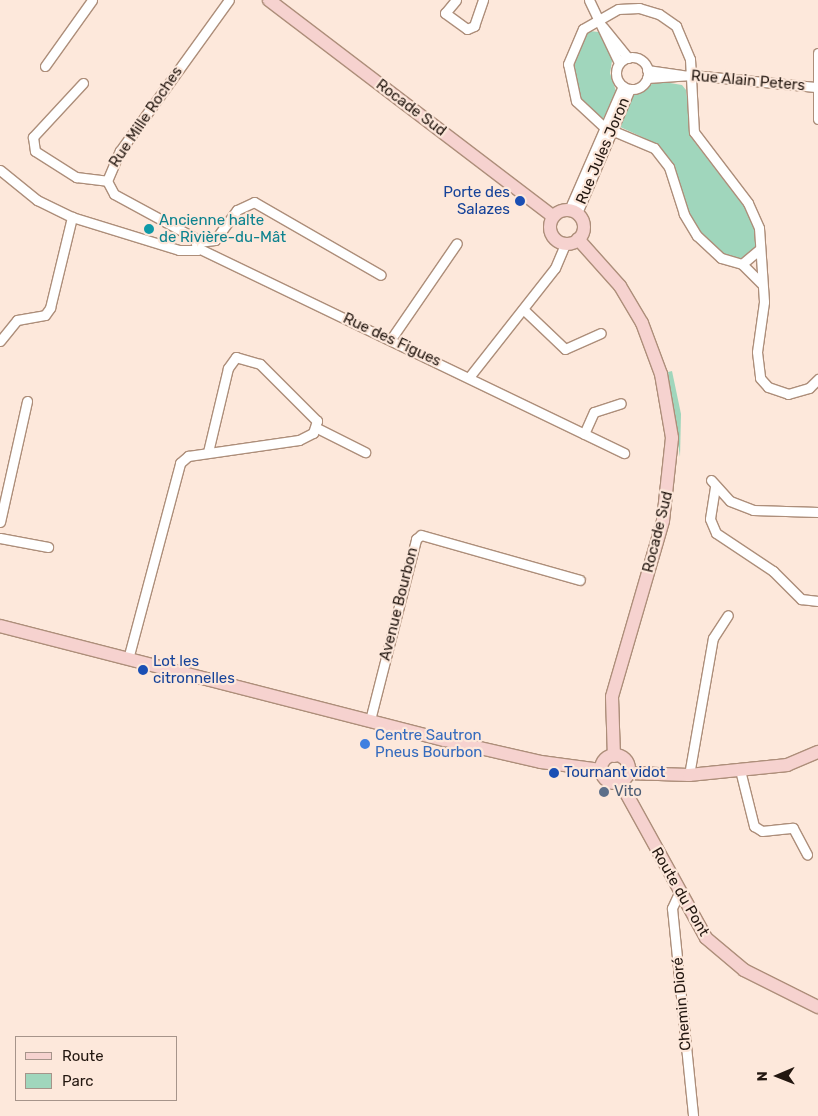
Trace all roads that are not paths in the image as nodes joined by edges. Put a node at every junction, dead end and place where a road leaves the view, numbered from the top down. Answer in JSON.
{"nodes":[{"id":1,"x":92,"y":0,"type":"edge"},
{"id":2,"x":229,"y":0,"type":"edge"},
{"id":3,"x":269,"y":0,"type":"edge"},
{"id":4,"x":456,"y":0,"type":"edge"},
{"id":5,"x":483,"y":0,"type":"edge"},
{"id":6,"x":589,"y":0,"type":"edge"},
{"id":7,"x":601,"y":24,"type":"junction"},
{"id":8,"x":818,"y":53,"type":"edge"},
{"id":9,"x":628,"y":58,"type":"junction"},
{"id":10,"x":619,"y":64,"type":"junction"},
{"id":11,"x":45,"y":66,"type":"dead end"},
{"id":12,"x":647,"y":74,"type":"junction"},
{"id":13,"x":692,"y":75,"type":"junction"},
{"id":14,"x":83,"y":83,"type":"dead end"},
{"id":15,"x":626,"y":87,"type":"junction"},
{"id":16,"x":815,"y":88,"type":"junction"},
{"id":17,"x":818,"y":119,"type":"edge"},
{"id":18,"x":608,"y":129,"type":"junction"},
{"id":19,"x":0,"y":170,"type":"edge"},
{"id":20,"x":107,"y":181,"type":"junction"},
{"id":21,"x":573,"y":212,"type":"junction"},
{"id":22,"x":554,"y":216,"type":"junction"},
{"id":23,"x":72,"y":217,"type":"junction"},
{"id":24,"x":578,"y":239,"type":"junction"},
{"id":25,"x":457,"y":243,"type":"dead end"},
{"id":26,"x":565,"y":244,"type":"junction"},
{"id":27,"x":198,"y":245,"type":"junction"},
{"id":28,"x":760,"y":249,"type":"junction"},
{"id":29,"x":742,"y":264,"type":"junction"},
{"id":30,"x":380,"y":275,"type":"dead end"},
{"id":31,"x":762,"y":284,"type":"junction"},
{"id":32,"x":523,"y":309,"type":"junction"},
{"id":33,"x":601,"y":334,"type":"dead end"},
{"id":34,"x":390,"y":339,"type":"junction"},
{"id":35,"x":0,"y":342,"type":"edge"},
{"id":36,"x":470,"y":376,"type":"junction"},
{"id":37,"x":818,"y":379,"type":"edge"},
{"id":38,"x":27,"y":401,"type":"dead end"},
{"id":39,"x":621,"y":403,"type":"dead end"},
{"id":40,"x":317,"y":428,"type":"junction"},
{"id":41,"x":584,"y":434,"type":"junction"},
{"id":42,"x":208,"y":452,"type":"junction"},
{"id":43,"x":365,"y":452,"type":"dead end"},
{"id":44,"x":624,"y":453,"type":"dead end"},
{"id":45,"x":3,"y":490,"type":"edge"},
{"id":46,"x":818,"y":512,"type":"edge"},
{"id":47,"x":0,"y":522,"type":"edge"},
{"id":48,"x":0,"y":538,"type":"edge"},
{"id":49,"x":48,"y":546,"type":"dead end"},
{"id":50,"x":580,"y":580,"type":"dead end"},
{"id":51,"x":818,"y":601,"type":"edge"},
{"id":52,"x":728,"y":614,"type":"dead end"},
{"id":53,"x":0,"y":626,"type":"edge"},
{"id":54,"x":128,"y":659,"type":"junction"},
{"id":55,"x":370,"y":720,"type":"junction"},
{"id":56,"x":818,"y":752,"type":"edge"},
{"id":57,"x":614,"y":756,"type":"junction"},
{"id":58,"x":602,"y":770,"type":"junction"},
{"id":59,"x":740,"y":770,"type":"junction"},
{"id":60,"x":689,"y":775,"type":"junction"},
{"id":61,"x":624,"y":778,"type":"junction"},
{"id":62,"x":807,"y":854,"type":"dead end"},
{"id":63,"x":679,"y":893,"type":"junction"},
{"id":64,"x":818,"y":1007,"type":"edge"},
{"id":65,"x":693,"y":1116,"type":"edge"}],
"edges":[{"from":1,"to":11,"type":"street"},
{"from":2,"to":20,"type":"street","name":"Rue Mille Roches"},
{"from":3,"to":22,"type":"main road","name":"Rocade Sud"},
{"from":4,"to":5,"type":"street"},
{"from":6,"to":7,"type":"street"},
{"from":7,"to":9,"type":"street"},
{"from":7,"to":10,"type":"street"},
{"from":7,"to":13,"type":"street"},
{"from":7,"to":18,"type":"street"},
{"from":8,"to":16,"type":"street"},
{"from":9,"to":10,"type":"street"},
{"from":9,"to":12,"type":"street"},
{"from":10,"to":15,"type":"street"},
{"from":12,"to":13,"type":"street","name":"Rue Alain Peters"},
{"from":12,"to":15,"type":"street"},
{"from":13,"to":16,"type":"street","name":"Rue Alain Peters"},
{"from":13,"to":28,"type":"street"},
{"from":14,"to":20,"type":"street"},
{"from":15,"to":18,"type":"street","name":"Rue Jules Joron"},
{"from":16,"to":17,"type":"street"},
{"from":18,"to":21,"type":"street","name":"Rue Jules Joron"},
{"from":18,"to":29,"type":"street"},
{"from":19,"to":23,"type":"street"},
{"from":20,"to":27,"type":"street","name":"Rue Mille Roches"},
{"from":21,"to":22,"type":"main road"},
{"from":21,"to":24,"type":"main road"},
{"from":22,"to":26,"type":"main road"},
{"from":23,"to":27,"type":"street"},
{"from":23,"to":35,"type":"street"},
{"from":24,"to":26,"type":"main road"},
{"from":24,"to":57,"type":"main road","name":"Rocade Sud"},
{"from":25,"to":34,"type":"street"},
{"from":26,"to":32,"type":"street"},
{"from":27,"to":30,"type":"street"},
{"from":27,"to":34,"type":"street","name":"Rue des Figues"},
{"from":28,"to":29,"type":"street"},
{"from":28,"to":31,"type":"street"},
{"from":29,"to":31,"type":"street"},
{"from":31,"to":37,"type":"street"},
{"from":32,"to":33,"type":"street"},
{"from":32,"to":36,"type":"street"},
{"from":34,"to":36,"type":"street","name":"Rue des Figues"},
{"from":36,"to":41,"type":"street","name":"Rue des Figues"},
{"from":38,"to":45,"type":"street"},
{"from":39,"to":41,"type":"street"},
{"from":40,"to":42,"type":"street"},
{"from":40,"to":42,"type":"street"},
{"from":40,"to":43,"type":"street"},
{"from":41,"to":44,"type":"street","name":"Rue des Figues"},
{"from":42,"to":54,"type":"street"},
{"from":45,"to":47,"type":"street"},
{"from":46,"to":51,"type":"street"},
{"from":48,"to":49,"type":"street"},
{"from":50,"to":55,"type":"street","name":"Avenue Bourbon"},
{"from":52,"to":60,"type":"street"},
{"from":53,"to":54,"type":"main road"},
{"from":54,"to":55,"type":"main road"},
{"from":55,"to":58,"type":"main road"},
{"from":56,"to":59,"type":"main road"},
{"from":57,"to":58,"type":"main road"},
{"from":57,"to":61,"type":"main road"},
{"from":58,"to":61,"type":"main road"},
{"from":59,"to":60,"type":"main road"},
{"from":59,"to":62,"type":"street"},
{"from":60,"to":61,"type":"main road"},
{"from":61,"to":63,"type":"main road","name":"Route du Pont"},
{"from":63,"to":64,"type":"main road","name":"Route du Pont"},
{"from":63,"to":65,"type":"street","name":"Chemin Dioré"}]}
